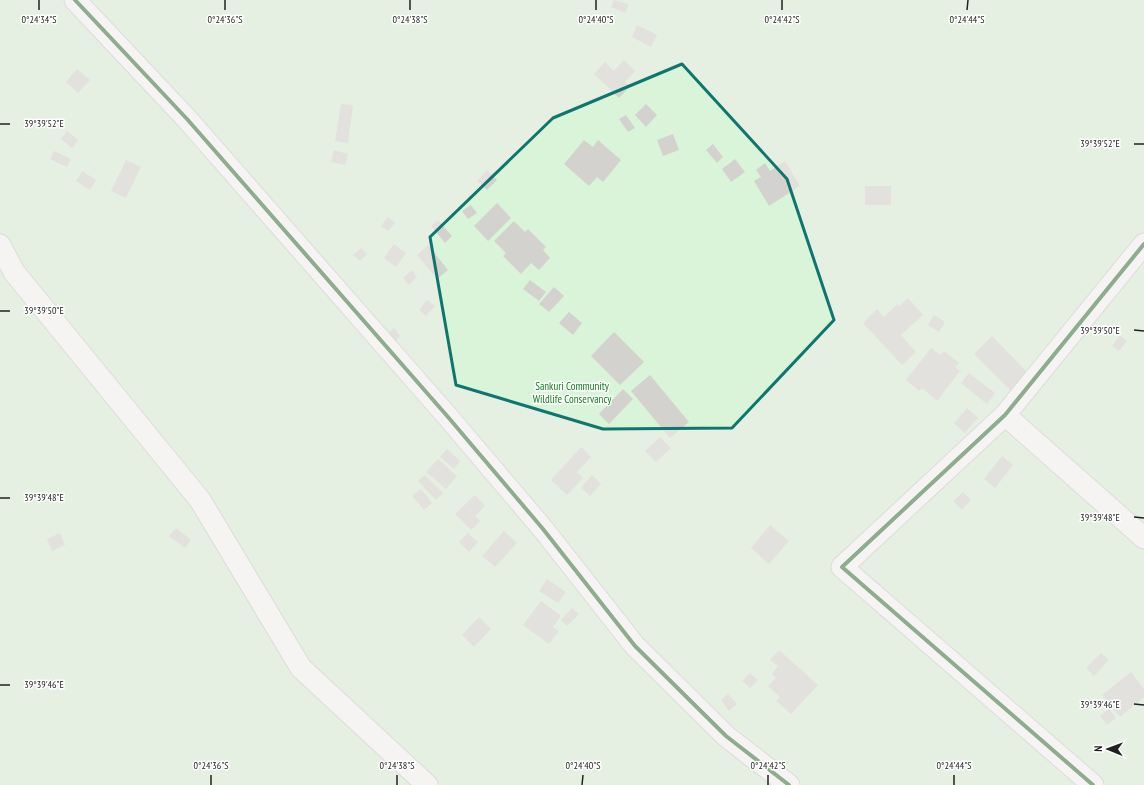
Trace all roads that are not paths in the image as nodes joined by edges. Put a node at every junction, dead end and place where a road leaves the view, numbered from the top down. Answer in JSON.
{"nodes":[{"id":1,"x":75,"y":0,"type":"edge"},
{"id":2,"x":1144,"y":244,"type":"edge"},
{"id":3,"x":0,"y":245,"type":"edge"},
{"id":4,"x":1005,"y":415,"type":"junction"},
{"id":5,"x":1144,"y":538,"type":"edge"},
{"id":6,"x":427,"y":785,"type":"edge"},
{"id":7,"x":789,"y":785,"type":"edge"},
{"id":8,"x":1093,"y":785,"type":"edge"}],
"edges":[{"from":1,"to":7,"type":"street"},
{"from":2,"to":4,"type":"street"},
{"from":3,"to":6,"type":"street"},
{"from":4,"to":5,"type":"street"},
{"from":4,"to":8,"type":"street"}]}
